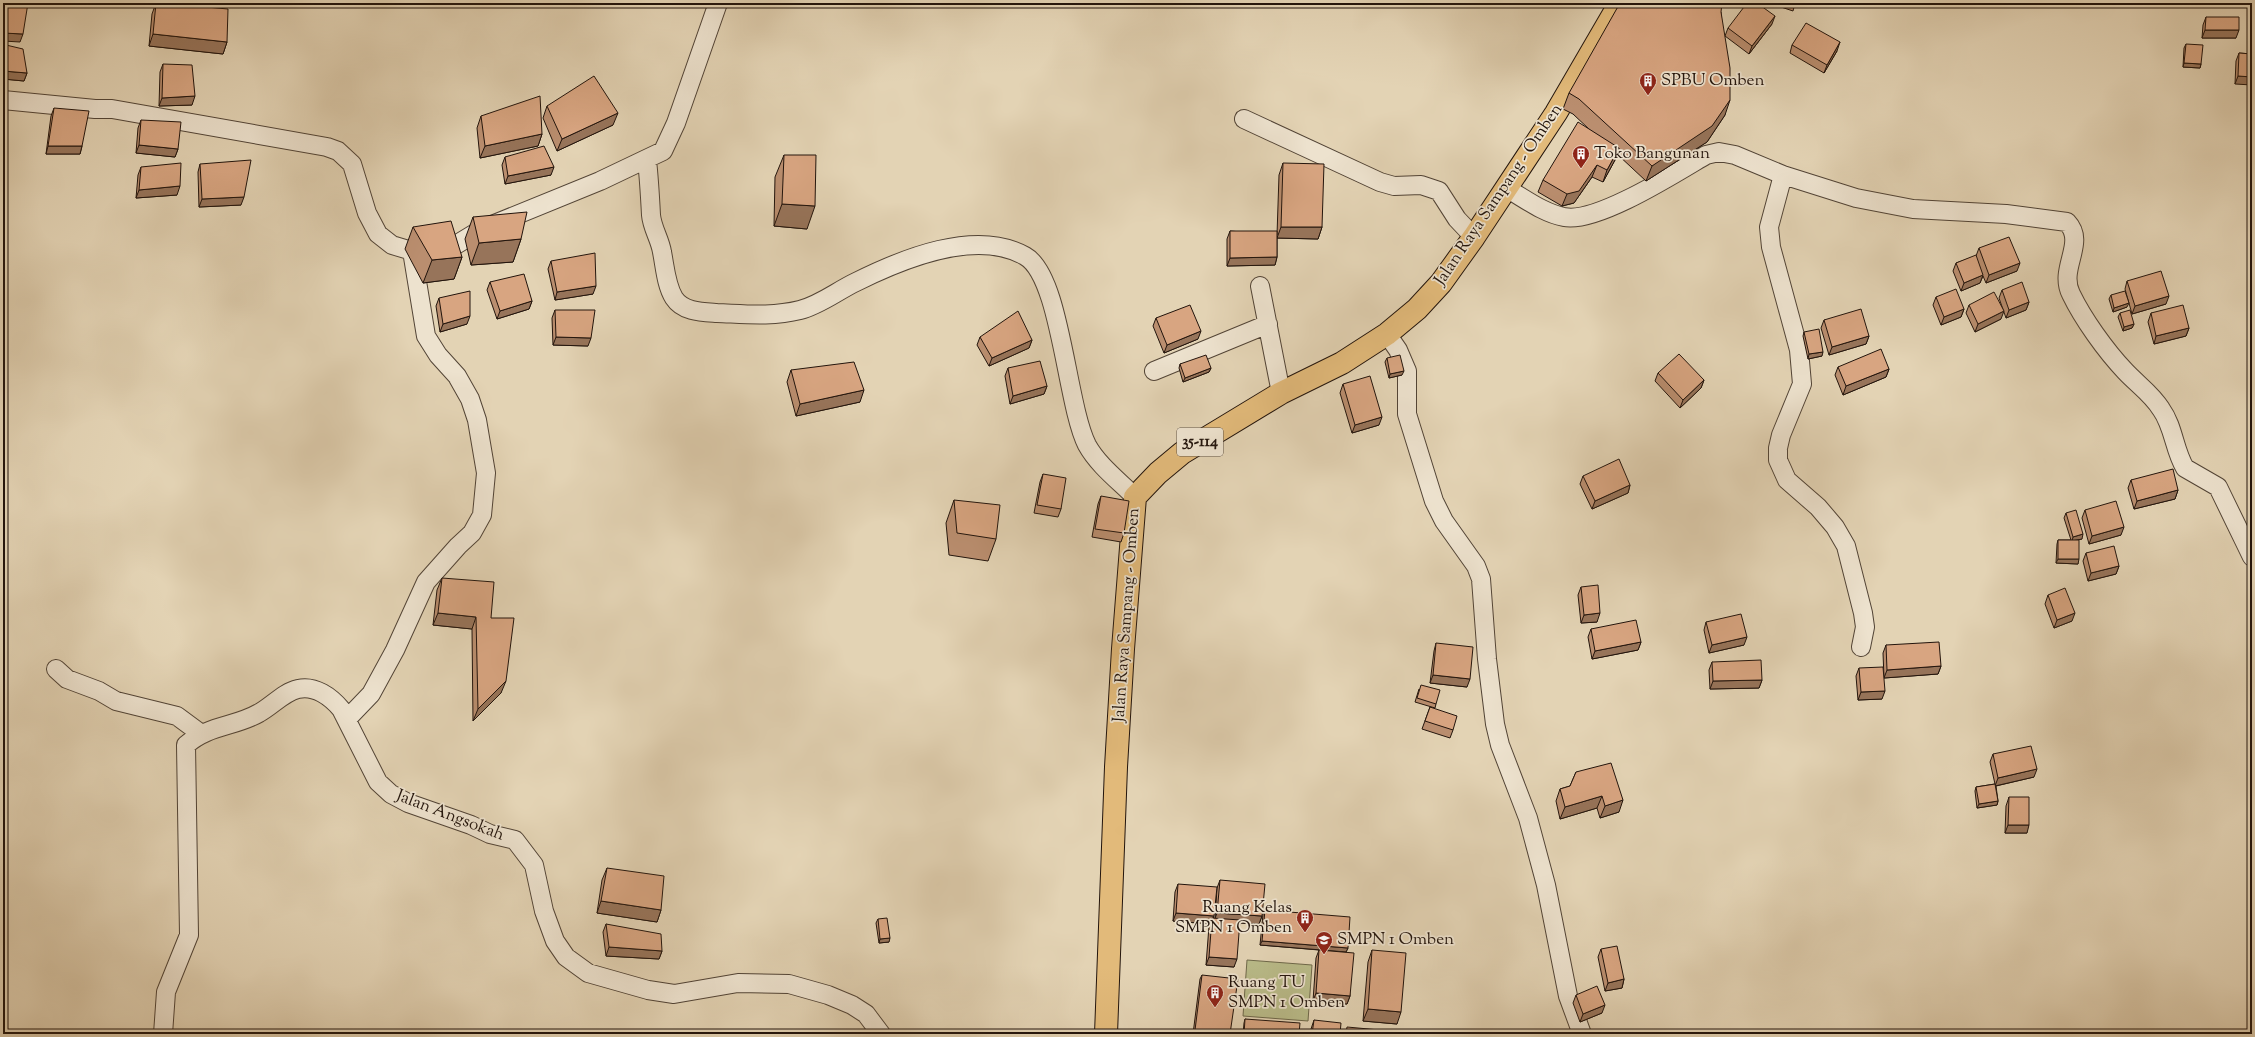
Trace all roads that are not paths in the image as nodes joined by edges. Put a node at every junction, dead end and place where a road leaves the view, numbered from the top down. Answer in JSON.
{"nodes":[{"id":1,"x":718,"y":3,"type":"edge"},
{"id":2,"x":1620,"y":3,"type":"edge"},
{"id":3,"x":3,"y":100,"type":"edge"},
{"id":4,"x":1244,"y":119,"type":"dead end"},
{"id":5,"x":647,"y":160,"type":"junction"},
{"id":6,"x":1783,"y":175,"type":"junction"},
{"id":7,"x":1506,"y":188,"type":"junction"},
{"id":8,"x":1474,"y":237,"type":"junction"},
{"id":9,"x":412,"y":251,"type":"junction"},
{"id":10,"x":1260,"y":286,"type":"dead end"},
{"id":11,"x":1268,"y":324,"type":"junction"},
{"id":12,"x":1387,"y":334,"type":"junction"},
{"id":13,"x":1154,"y":371,"type":"dead end"},
{"id":14,"x":1281,"y":393,"type":"junction"},
{"id":15,"x":1136,"y":497,"type":"junction"},
{"id":16,"x":2252,"y":557,"type":"edge"},
{"id":17,"x":1861,"y":647,"type":"dead end"},
{"id":18,"x":56,"y":669,"type":"dead end"},
{"id":19,"x":347,"y":719,"type":"junction"},
{"id":20,"x":200,"y":733,"type":"junction"},
{"id":21,"x":163,"y":1034,"type":"edge"},
{"id":22,"x":881,"y":1034,"type":"edge"},
{"id":23,"x":1106,"y":1034,"type":"edge"},
{"id":24,"x":1582,"y":1034,"type":"edge"}],
"edges":[{"from":1,"to":5,"type":"street"},
{"from":2,"to":7,"type":"main road","name":"Jalan Raya Sampang - Omben","number":"35-114"},
{"from":3,"to":9,"type":"street"},
{"from":4,"to":8,"type":"street"},
{"from":5,"to":9,"type":"street"},
{"from":5,"to":15,"type":"street"},
{"from":6,"to":7,"type":"street"},
{"from":6,"to":16,"type":"street"},
{"from":6,"to":17,"type":"street"},
{"from":7,"to":8,"type":"main road","name":"Jalan Raya Sampang - Omben","number":"35-114"},
{"from":8,"to":12,"type":"main road","name":"Jalan Raya Sampang - Omben","number":"35-114"},
{"from":9,"to":19,"type":"street"},
{"from":10,"to":11,"type":"street"},
{"from":11,"to":13,"type":"street"},
{"from":11,"to":14,"type":"street"},
{"from":12,"to":14,"type":"main road","name":"Jalan Raya Sampang - Omben","number":"35-114"},
{"from":12,"to":24,"type":"street"},
{"from":14,"to":15,"type":"main road","name":"Jalan Raya Sampang - Omben","number":"35-114"},
{"from":15,"to":23,"type":"main road","name":"Jalan Raya Sampang - Omben"},
{"from":18,"to":20,"type":"street"},
{"from":19,"to":20,"type":"street","name":"Jalan Angsokah"},
{"from":19,"to":22,"type":"street","name":"Jalan Angsokah"},
{"from":20,"to":21,"type":"street","name":"Jalan Angsokah"}]}
